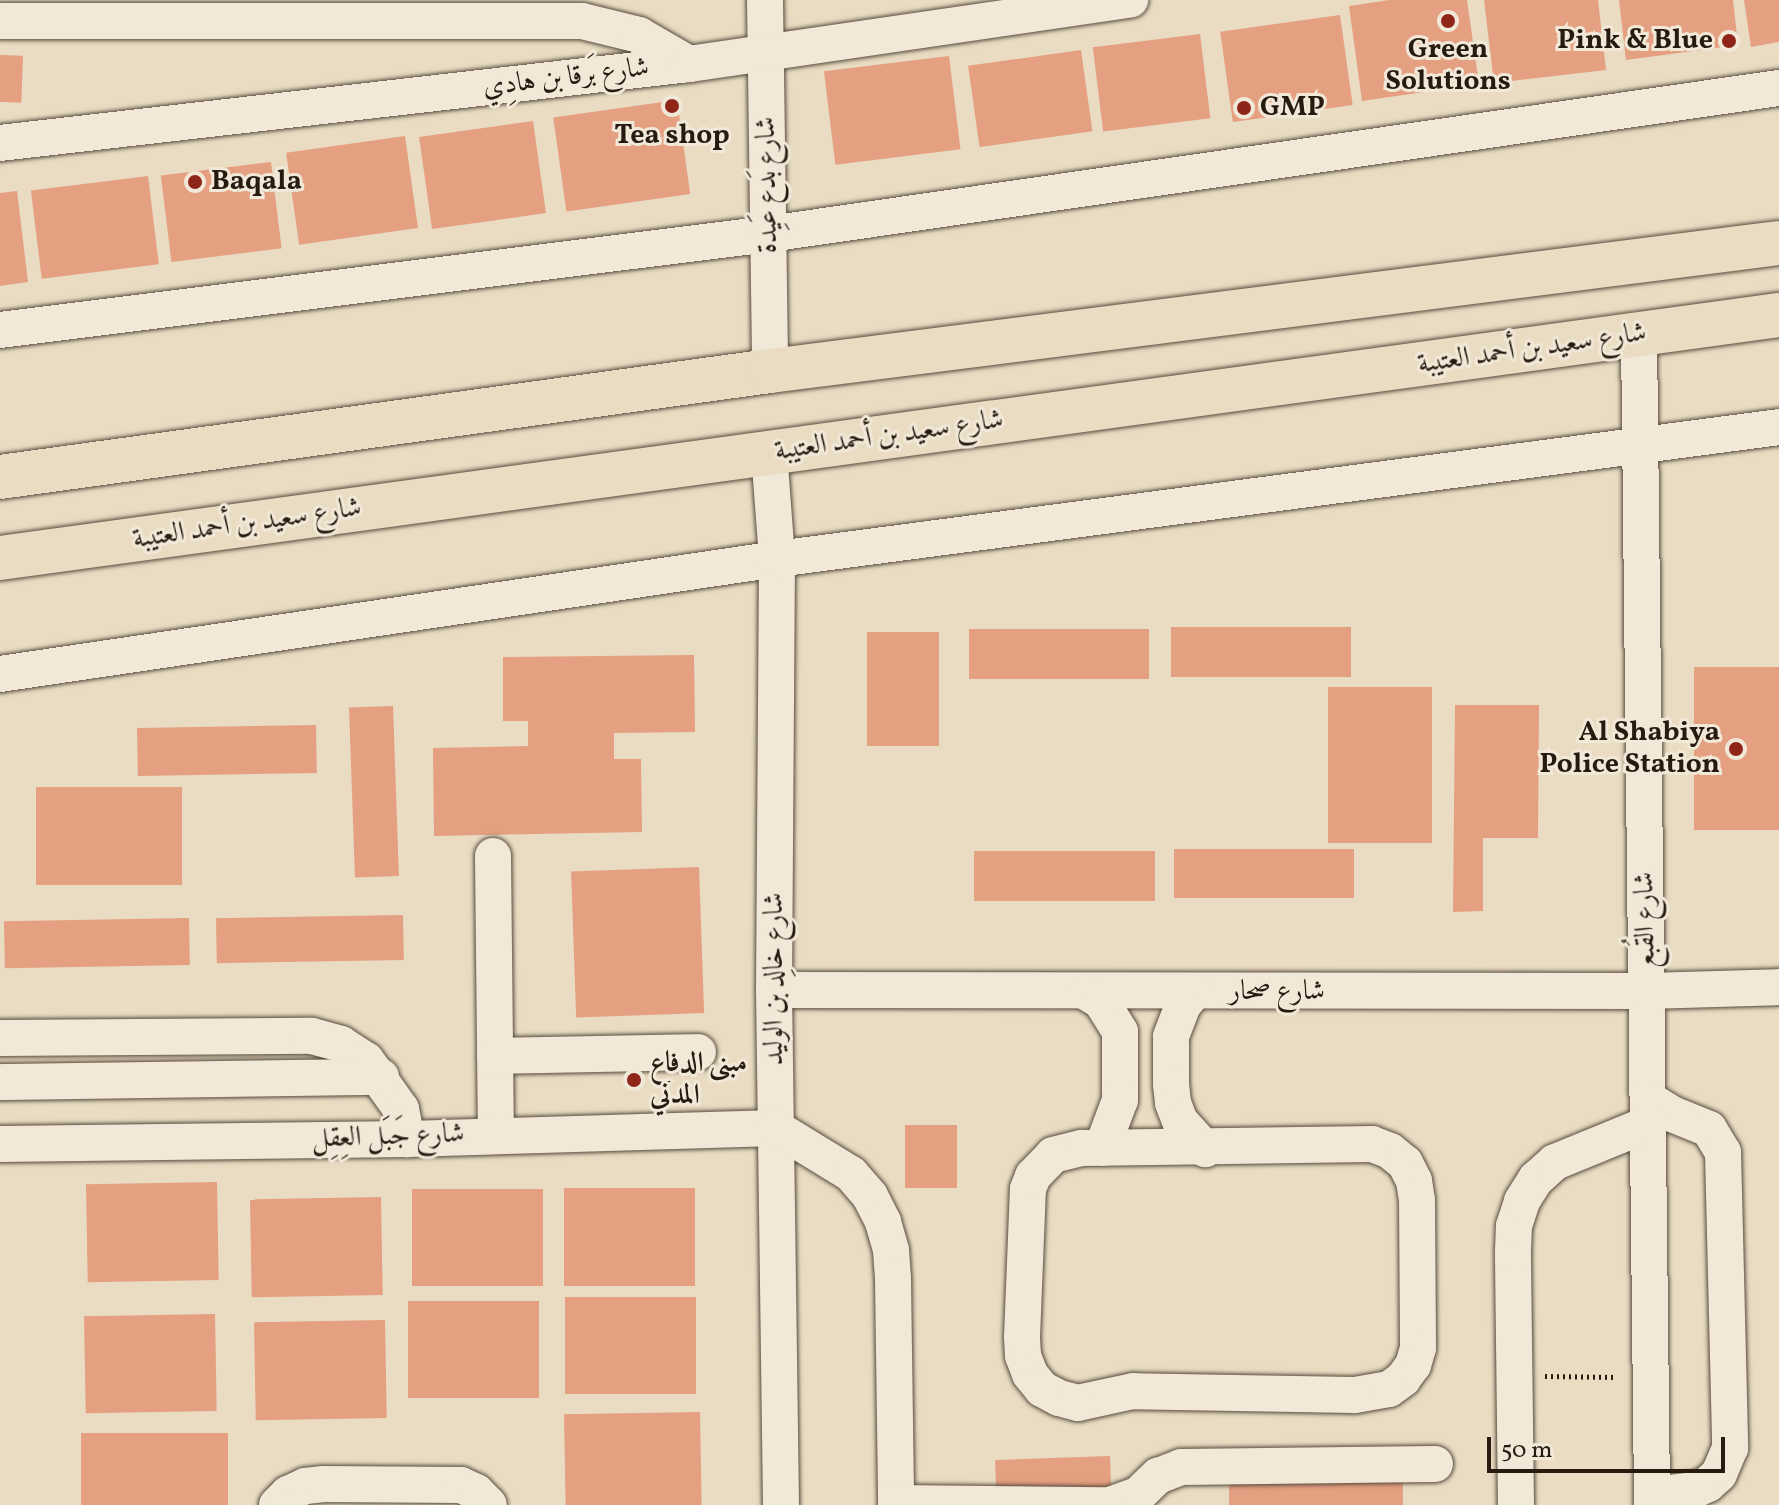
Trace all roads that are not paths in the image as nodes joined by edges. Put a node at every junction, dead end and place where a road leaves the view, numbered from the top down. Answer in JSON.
{"nodes":[{"id":1,"x":765,"y":0,"type":"edge"},
{"id":2,"x":1130,"y":0,"type":"edge"},
{"id":3,"x":0,"y":21,"type":"edge"},
{"id":4,"x":766,"y":50,"type":"junction"},
{"id":5,"x":689,"y":64,"type":"junction"},
{"id":6,"x":1779,"y":88,"type":"edge"},
{"id":7,"x":0,"y":143,"type":"edge"},
{"id":8,"x":769,"y":234,"type":"junction"},
{"id":9,"x":1779,"y":243,"type":"edge"},
{"id":10,"x":1779,"y":315,"type":"edge"},
{"id":11,"x":0,"y":330,"type":"edge"},
{"id":12,"x":1639,"y":334,"type":"junction"},
{"id":13,"x":770,"y":371,"type":"junction"},
{"id":14,"x":1779,"y":427,"type":"edge"},
{"id":15,"x":1638,"y":446,"type":"junction"},
{"id":16,"x":769,"y":452,"type":"junction"},
{"id":17,"x":0,"y":477,"type":"edge"},
{"id":18,"x":0,"y":558,"type":"edge"},
{"id":19,"x":777,"y":559,"type":"junction"},
{"id":20,"x":0,"y":674,"type":"edge"},
{"id":21,"x":493,"y":856,"type":"dead end"},
{"id":22,"x":1779,"y":987,"type":"edge"},
{"id":23,"x":774,"y":990,"type":"junction"},
{"id":24,"x":1647,"y":991,"type":"junction"},
{"id":25,"x":1086,"y":992,"type":"junction"},
{"id":26,"x":1194,"y":992,"type":"junction"},
{"id":27,"x":0,"y":1038,"type":"edge"},
{"id":28,"x":698,"y":1052,"type":"dead end"},
{"id":29,"x":495,"y":1056,"type":"junction"},
{"id":30,"x":381,"y":1077,"type":"junction"},
{"id":31,"x":0,"y":1082,"type":"edge"},
{"id":32,"x":1648,"y":1112,"type":"junction"},
{"id":33,"x":776,"y":1128,"type":"junction"},
{"id":34,"x":496,"y":1134,"type":"junction"},
{"id":35,"x":407,"y":1139,"type":"junction"},
{"id":36,"x":0,"y":1144,"type":"edge"},
{"id":37,"x":1102,"y":1148,"type":"junction"},
{"id":38,"x":1205,"y":1149,"type":"junction"},
{"id":39,"x":1435,"y":1464,"type":"dead end"},
{"id":40,"x":1652,"y":1500,"type":"edge"},
{"id":41,"x":896,"y":1504,"type":"edge"},
{"id":42,"x":277,"y":1505,"type":"edge"},
{"id":43,"x":489,"y":1505,"type":"edge"},
{"id":44,"x":781,"y":1505,"type":"edge"},
{"id":45,"x":1107,"y":1505,"type":"edge"},
{"id":46,"x":1516,"y":1505,"type":"edge"}],
"edges":[{"from":1,"to":4,"type":"street","name":"شارع بَدع عَيِدة"},
{"from":2,"to":4,"type":"street","name":"شارع بَرقا بن هادِي"},
{"from":3,"to":5,"type":"street"},
{"from":4,"to":5,"type":"street","name":"شارع بَرقا بن هادِي"},
{"from":4,"to":8,"type":"street","name":"شارع بَدع عَيِدة"},
{"from":5,"to":7,"type":"street","name":"شارع بَرقا بن هادِي"},
{"from":6,"to":8,"type":"street"},
{"from":8,"to":11,"type":"street"},
{"from":8,"to":13,"type":"street","name":"شارع بَدع عَيِدة"},
{"from":9,"to":13,"type":"main road"},
{"from":10,"to":12,"type":"main road","name":"شارع سعيد بن أحمد العتيبة"},
{"from":12,"to":15,"type":"street","name":"شارع القُبع"},
{"from":12,"to":16,"type":"main road","name":"شارع سعيد بن أحمد العتيبة"},
{"from":13,"to":17,"type":"main road"},
{"from":14,"to":15,"type":"street"},
{"from":15,"to":19,"type":"street"},
{"from":15,"to":24,"type":"street","name":"شارع القُبع"},
{"from":16,"to":18,"type":"main road","name":"شارع سعيد بن أحمد العتيبة"},
{"from":16,"to":19,"type":"street","name":"شارع خالِد بن الوليد"},
{"from":19,"to":20,"type":"street"},
{"from":19,"to":23,"type":"street","name":"شارع خالِد بن الوليد"},
{"from":21,"to":29,"type":"street"},
{"from":22,"to":24,"type":"street","name":"شارع صحار"},
{"from":23,"to":25,"type":"street","name":"شارع صحار"},
{"from":23,"to":33,"type":"street","name":"شارع خالِد بن الوليد"},
{"from":24,"to":26,"type":"street","name":"شارع صحار"},
{"from":24,"to":32,"type":"street","name":"شارع القُبع"},
{"from":25,"to":26,"type":"street","name":"شارع صحار"},
{"from":25,"to":37,"type":"street"},
{"from":26,"to":38,"type":"street"},
{"from":27,"to":30,"type":"street"},
{"from":28,"to":29,"type":"street"},
{"from":29,"to":34,"type":"street"},
{"from":30,"to":31,"type":"street"},
{"from":30,"to":35,"type":"street"},
{"from":32,"to":40,"type":"street","name":"شارع القُبع"},
{"from":32,"to":40,"type":"street"},
{"from":32,"to":46,"type":"street"},
{"from":33,"to":34,"type":"street","name":"شارع جَبَل العِقِل"},
{"from":33,"to":41,"type":"street"},
{"from":33,"to":44,"type":"street","name":"شارع خالِد بن الوليد"},
{"from":34,"to":35,"type":"street","name":"شارع جَبَل العِقِل"},
{"from":35,"to":36,"type":"street","name":"شارع جَبَل العِقِل"},
{"from":37,"to":38,"type":"street"},
{"from":37,"to":38,"type":"street"},
{"from":39,"to":45,"type":"street"},
{"from":41,"to":45,"type":"street"},
{"from":42,"to":43,"type":"street"}]}
